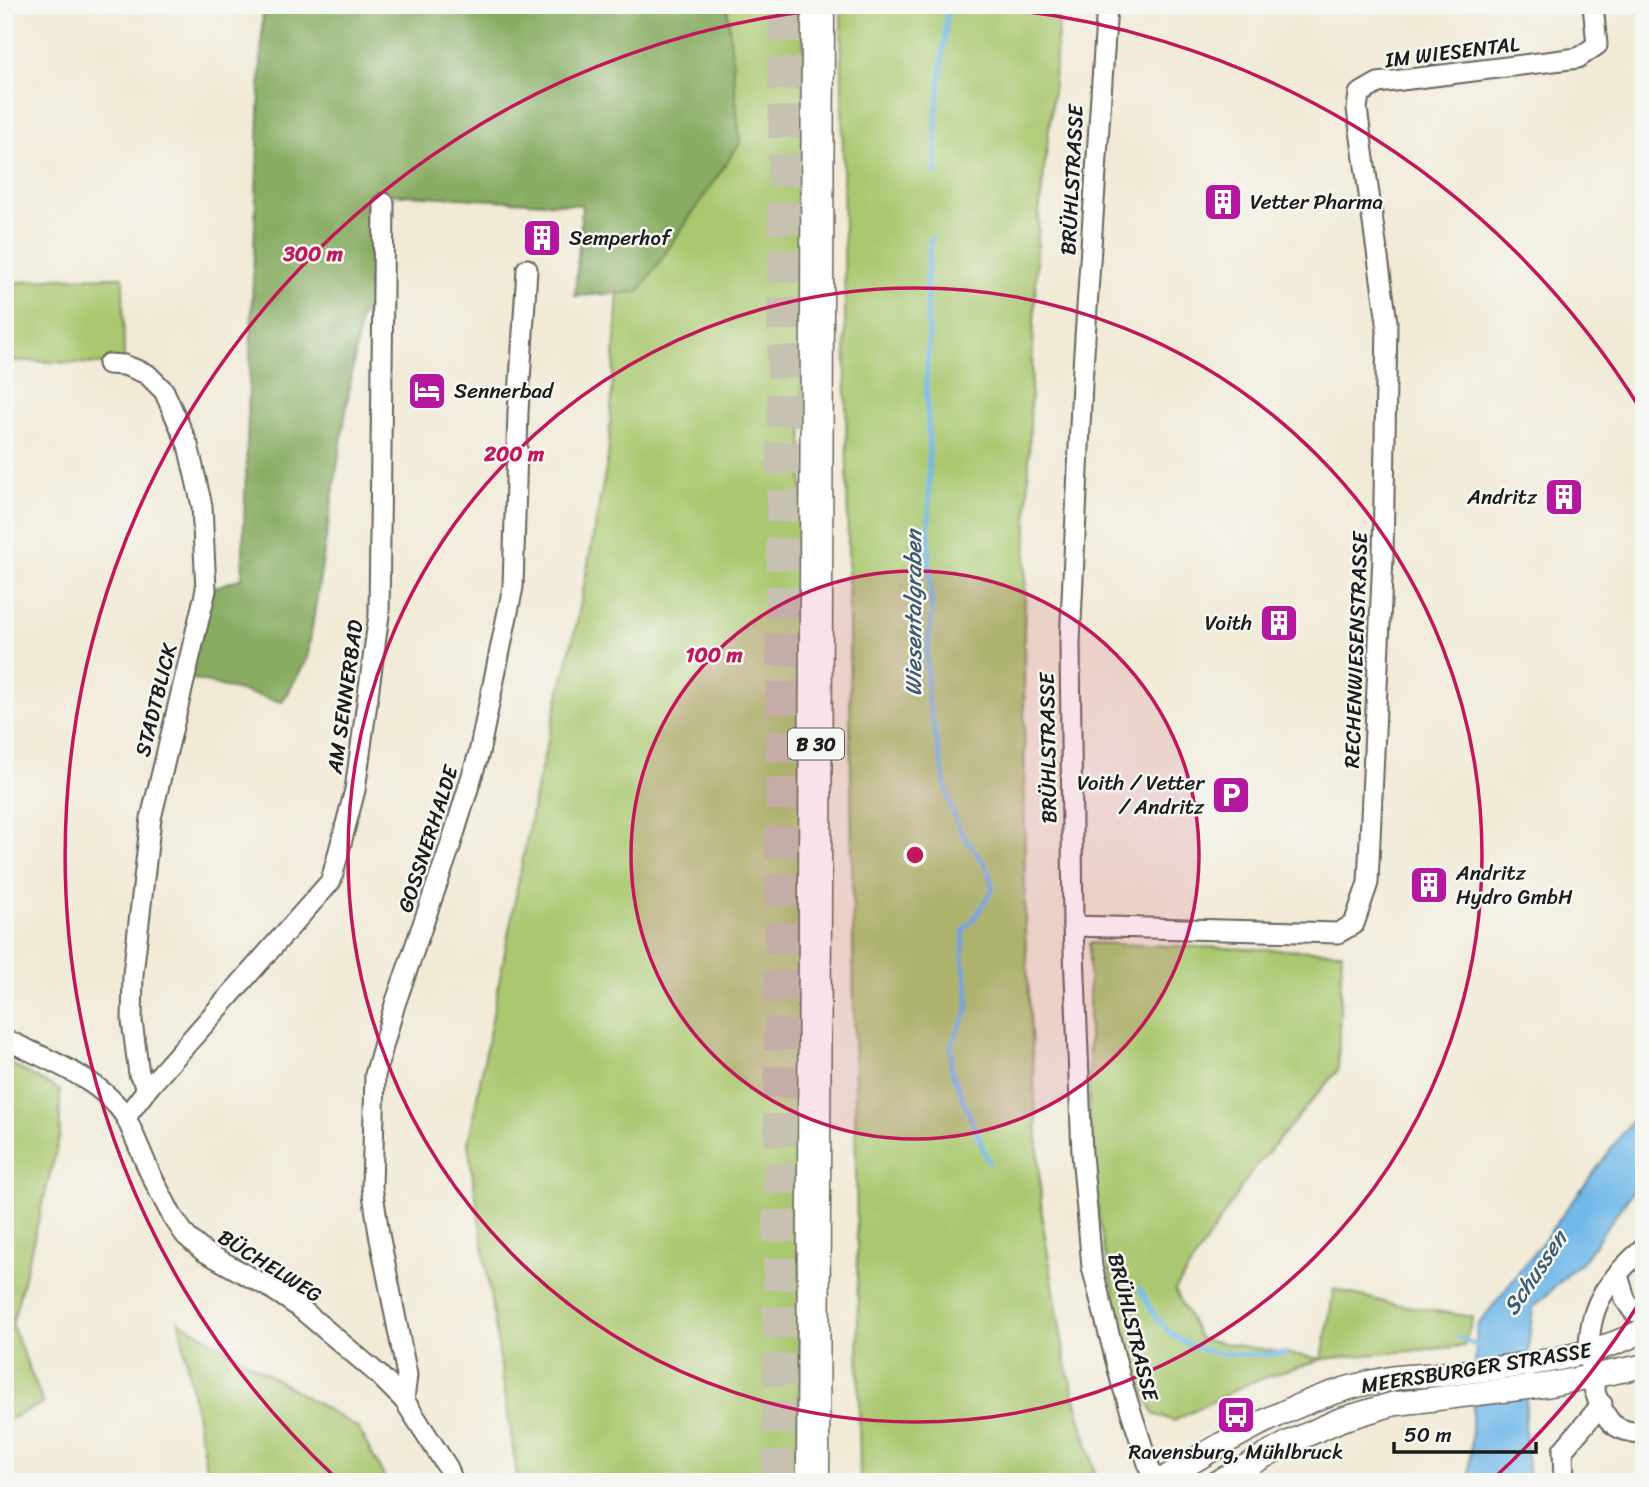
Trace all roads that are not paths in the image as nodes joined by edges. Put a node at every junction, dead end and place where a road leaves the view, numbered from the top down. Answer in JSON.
{"nodes":[{"id":1,"x":818,"y":5,"type":"edge"},
{"id":2,"x":1107,"y":5,"type":"edge"},
{"id":3,"x":1593,"y":5,"type":"edge"},
{"id":4,"x":1359,"y":94,"type":"joint"},
{"id":5,"x":384,"y":203,"type":"dead end"},
{"id":6,"x":527,"y":277,"type":"dead end"},
{"id":7,"x":108,"y":364,"type":"dead end"},
{"id":8,"x":1073,"y":926,"type":"junction"},
{"id":9,"x":5,"y":1039,"type":"edge"},
{"id":10,"x":148,"y":1087,"type":"junction"},
{"id":11,"x":126,"y":1117,"type":"junction"},
{"id":12,"x":1644,"y":1248,"type":"edge"},
{"id":13,"x":1618,"y":1275,"type":"junction"},
{"id":14,"x":1644,"y":1314,"type":"edge"},
{"id":15,"x":1644,"y":1330,"type":"edge"},
{"id":16,"x":1588,"y":1353,"type":"junction"},
{"id":17,"x":1644,"y":1366,"type":"edge"},
{"id":18,"x":1592,"y":1377,"type":"junction"},
{"id":19,"x":404,"y":1400,"type":"junction"},
{"id":20,"x":1602,"y":1404,"type":"junction"},
{"id":21,"x":1644,"y":1433,"type":"edge"},
{"id":22,"x":453,"y":1482,"type":"edge"},
{"id":23,"x":813,"y":1482,"type":"edge"},
{"id":24,"x":1157,"y":1482,"type":"edge"},
{"id":25,"x":1218,"y":1482,"type":"edge"},
{"id":26,"x":1564,"y":1482,"type":"edge"}],
"edges":[{"from":1,"to":23,"type":"highway","number":"B 30"},
{"from":2,"to":8,"type":"street","name":"BRÜHLSTRASSE"},
{"from":3,"to":4,"type":"street","name":"IM WIESENTAL"},
{"from":4,"to":8,"type":"street","name":"RECHENWIESENSTRASSE"},
{"from":5,"to":10,"type":"street","name":"AM SENNERBAD"},
{"from":6,"to":19,"type":"street","name":"GOSSNERHALDE"},
{"from":7,"to":10,"type":"street","name":"STADTBLICK"},
{"from":8,"to":24,"type":"street","name":"BRÜHLSTRASSE"},
{"from":9,"to":11,"type":"street","name":"BÜCHELWEG"},
{"from":10,"to":11,"type":"street","name":"AM SENNERBAD"},
{"from":11,"to":19,"type":"street","name":"BÜCHELWEG"},
{"from":12,"to":13,"type":"street"},
{"from":13,"to":14,"type":"street"},
{"from":13,"to":16,"type":"street"},
{"from":15,"to":16,"type":"street","name":"MEERSBURGER STRASSE"},
{"from":16,"to":18,"type":"street"},
{"from":16,"to":24,"type":"street","name":"MEERSBURGER STRASSE"},
{"from":17,"to":18,"type":"street","name":"MEERSBURGER STRASSE"},
{"from":18,"to":20,"type":"street"},
{"from":18,"to":25,"type":"street","name":"MEERSBURGER STRASSE"},
{"from":19,"to":22,"type":"street","name":"BÜCHELWEG"},
{"from":20,"to":21,"type":"street"},
{"from":20,"to":26,"type":"street"}]}
